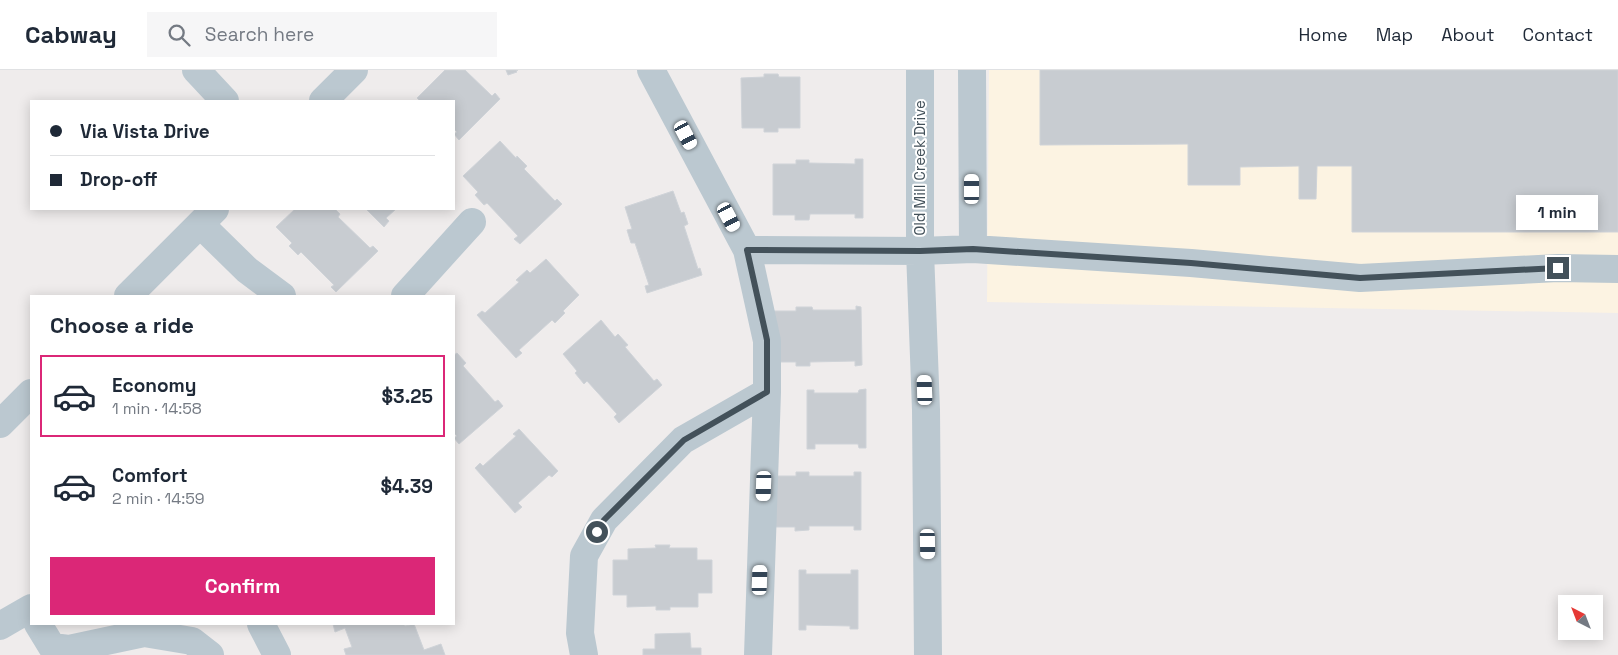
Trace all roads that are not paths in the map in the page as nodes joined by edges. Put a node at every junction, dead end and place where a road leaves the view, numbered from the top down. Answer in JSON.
{"nodes":[{"id":1,"x":196,"y":70,"type":"edge"},
{"id":2,"x":354,"y":70,"type":"edge"},
{"id":3,"x":651,"y":70,"type":"edge"},
{"id":4,"x":920,"y":70,"type":"edge"},
{"id":5,"x":972,"y":70,"type":"edge"},
{"id":6,"x":224,"y":100,"type":"edge"},
{"id":7,"x":324,"y":100,"type":"edge"},
{"id":8,"x":208,"y":216,"type":"edge"},
{"id":9,"x":472,"y":222,"type":"dead end"},
{"id":10,"x":973,"y":249,"type":"junction"},
{"id":11,"x":747,"y":250,"type":"junction"},
{"id":12,"x":920,"y":251,"type":"junction"},
{"id":13,"x":1618,"y":269,"type":"edge"},
{"id":14,"x":129,"y":295,"type":"edge"},
{"id":15,"x":281,"y":295,"type":"edge"},
{"id":16,"x":406,"y":295,"type":"edge"},
{"id":17,"x":767,"y":392,"type":"junction"},
{"id":18,"x":30,"y":394,"type":"edge"},
{"id":19,"x":0,"y":424,"type":"edge"},
{"id":20,"x":30,"y":609,"type":"edge"},
{"id":21,"x":39,"y":625,"type":"edge"},
{"id":22,"x":262,"y":625,"type":"edge"},
{"id":23,"x":0,"y":626,"type":"edge"},
{"id":24,"x":210,"y":655,"type":"edge"},
{"id":25,"x":278,"y":655,"type":"edge"},
{"id":26,"x":584,"y":655,"type":"edge"},
{"id":27,"x":758,"y":655,"type":"edge"},
{"id":28,"x":928,"y":655,"type":"edge"}],
"edges":[{"from":1,"to":6,"type":"street"},
{"from":2,"to":7,"type":"street"},
{"from":3,"to":11,"type":"street"},
{"from":4,"to":12,"type":"street","name":"Old Mill Creek Drive"},
{"from":5,"to":10,"type":"street"},
{"from":8,"to":14,"type":"street"},
{"from":8,"to":15,"type":"street"},
{"from":9,"to":16,"type":"street"},
{"from":10,"to":12,"type":"street"},
{"from":10,"to":13,"type":"street"},
{"from":11,"to":12,"type":"street"},
{"from":11,"to":17,"type":"street"},
{"from":12,"to":28,"type":"street","name":"Old Mill Creek Drive"},
{"from":17,"to":26,"type":"street"},
{"from":17,"to":27,"type":"street"},
{"from":18,"to":19,"type":"street"},
{"from":20,"to":23,"type":"street"},
{"from":21,"to":24,"type":"street"},
{"from":22,"to":25,"type":"street"}]}
